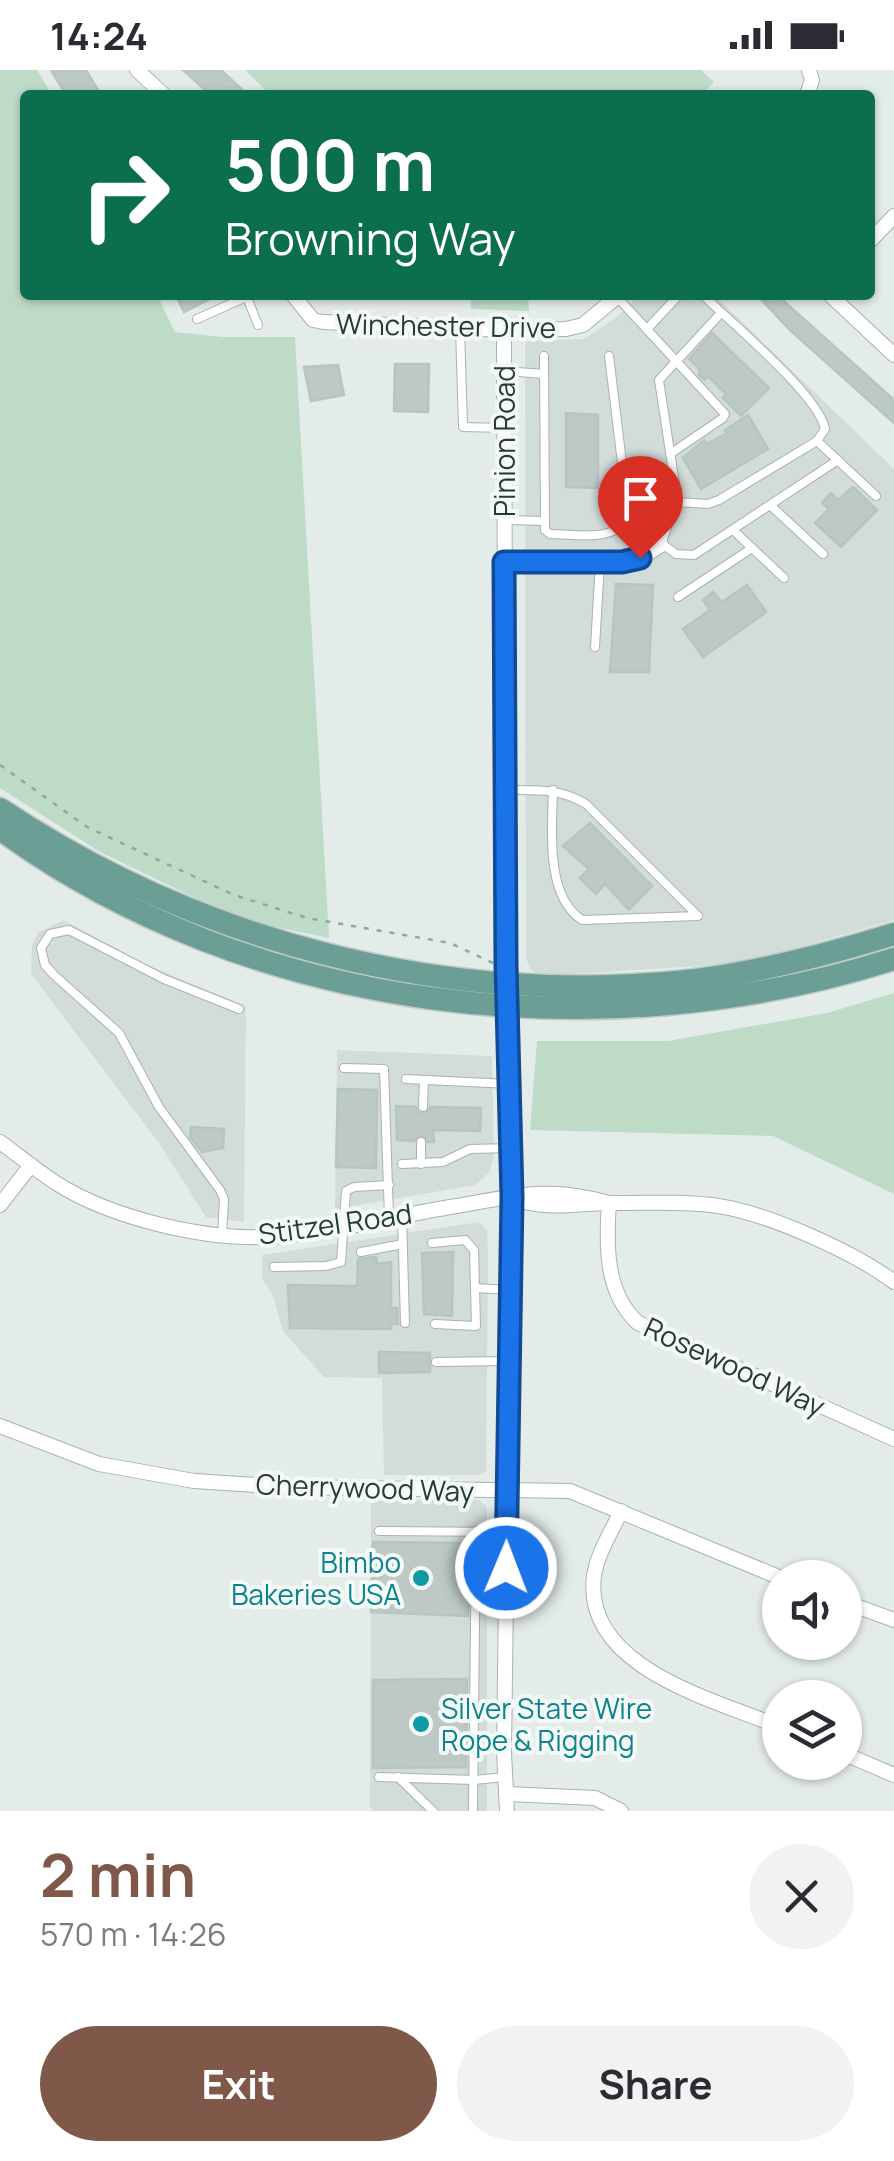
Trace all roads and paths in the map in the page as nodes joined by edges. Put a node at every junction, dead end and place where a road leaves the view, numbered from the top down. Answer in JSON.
{"nodes":[{"id":1,"x":138,"y":70,"type":"edge"},
{"id":2,"x":159,"y":90,"type":"edge"},
{"id":3,"x":894,"y":216,"type":"edge"},
{"id":4,"x":875,"y":236,"type":"edge"},
{"id":5,"x":237,"y":300,"type":"edge"},
{"id":6,"x":248,"y":300,"type":"edge"},
{"id":7,"x":297,"y":300,"type":"edge"},
{"id":8,"x":613,"y":300,"type":"edge"},
{"id":9,"x":622,"y":300,"type":"edge"},
{"id":10,"x":674,"y":300,"type":"edge"},
{"id":11,"x":707,"y":300,"type":"edge"},
{"id":12,"x":835,"y":300,"type":"edge"},
{"id":13,"x":721,"y":313,"type":"junction"},
{"id":14,"x":197,"y":318,"type":"dead end"},
{"id":15,"x":258,"y":325,"type":"dead end"},
{"id":16,"x":460,"y":328,"type":"junction"},
{"id":17,"x":646,"y":328,"type":"junction"},
{"id":18,"x":504,"y":330,"type":"junction"},
{"id":19,"x":894,"y":355,"type":"edge"},
{"id":20,"x":544,"y":356,"type":"dead end"},
{"id":21,"x":609,"y":356,"type":"dead end"},
{"id":22,"x":674,"y":361,"type":"junction"},
{"id":23,"x":504,"y":371,"type":"junction"},
{"id":24,"x":544,"y":374,"type":"junction"},
{"id":25,"x":504,"y":428,"type":"junction"},
{"id":26,"x":817,"y":441,"type":"junction"},
{"id":27,"x":670,"y":454,"type":"junction"},
{"id":28,"x":838,"y":460,"type":"junction"},
{"id":29,"x":876,"y":496,"type":"dead end"},
{"id":30,"x":677,"y":502,"type":"junction"},
{"id":31,"x":770,"y":505,"type":"junction"},
{"id":32,"x":504,"y":520,"type":"junction"},
{"id":33,"x":629,"y":520,"type":"junction"},
{"id":34,"x":544,"y":521,"type":"junction"},
{"id":35,"x":733,"y":530,"type":"junction"},
{"id":36,"x":661,"y":545,"type":"junction"},
{"id":37,"x":752,"y":548,"type":"junction"},
{"id":38,"x":823,"y":554,"type":"dead end"},
{"id":39,"x":504,"y":562,"type":"junction"},
{"id":40,"x":600,"y":562,"type":"junction"},
{"id":41,"x":784,"y":578,"type":"dead end"},
{"id":42,"x":678,"y":597,"type":"dead end"},
{"id":43,"x":595,"y":647,"type":"dead end"},
{"id":44,"x":0,"y":764,"type":"edge"},
{"id":45,"x":506,"y":790,"type":"junction"},
{"id":46,"x":553,"y":790,"type":"junction"},
{"id":47,"x":0,"y":809,"type":"edge"},
{"id":48,"x":0,"y":829,"type":"edge"},
{"id":49,"x":894,"y":934,"type":"edge"},
{"id":50,"x":894,"y":959,"type":"edge"},
{"id":51,"x":490,"y":962,"type":"dead end"},
{"id":52,"x":506,"y":994,"type":"junction"},
{"id":53,"x":240,"y":1009,"type":"dead end"},
{"id":54,"x":344,"y":1068,"type":"dead end"},
{"id":55,"x":406,"y":1079,"type":"dead end"},
{"id":56,"x":424,"y":1080,"type":"junction"},
{"id":57,"x":509,"y":1084,"type":"junction"},
{"id":58,"x":422,"y":1107,"type":"dead end"},
{"id":59,"x":0,"y":1142,"type":"edge"},
{"id":60,"x":421,"y":1142,"type":"dead end"},
{"id":61,"x":510,"y":1148,"type":"junction"},
{"id":62,"x":402,"y":1164,"type":"dead end"},
{"id":63,"x":421,"y":1164,"type":"junction"},
{"id":64,"x":31,"y":1165,"type":"junction"},
{"id":65,"x":388,"y":1185,"type":"junction"},
{"id":66,"x":512,"y":1197,"type":"junction"},
{"id":67,"x":609,"y":1202,"type":"junction"},
{"id":68,"x":0,"y":1206,"type":"edge"},
{"id":69,"x":396,"y":1216,"type":"junction"},
{"id":70,"x":345,"y":1226,"type":"junction"},
{"id":71,"x":222,"y":1235,"type":"junction"},
{"id":72,"x":432,"y":1243,"type":"dead end"},
{"id":73,"x":403,"y":1244,"type":"junction"},
{"id":74,"x":361,"y":1252,"type":"dead end"},
{"id":75,"x":274,"y":1267,"type":"dead end"},
{"id":76,"x":894,"y":1282,"type":"edge"},
{"id":77,"x":475,"y":1288,"type":"junction"},
{"id":78,"x":510,"y":1290,"type":"junction"},
{"id":79,"x":405,"y":1324,"type":"dead end"},
{"id":80,"x":435,"y":1324,"type":"dead end"},
{"id":81,"x":508,"y":1361,"type":"junction"},
{"id":82,"x":436,"y":1362,"type":"dead end"},
{"id":83,"x":0,"y":1426,"type":"edge"},
{"id":84,"x":894,"y":1438,"type":"edge"},
{"id":85,"x":508,"y":1491,"type":"junction"},
{"id":86,"x":621,"y":1511,"type":"junction"},
{"id":87,"x":379,"y":1530,"type":"dead end"},
{"id":88,"x":476,"y":1531,"type":"junction"},
{"id":89,"x":507,"y":1532,"type":"junction"},
{"id":90,"x":762,"y":1570,"type":"edge"},
{"id":91,"x":862,"y":1608,"type":"edge"},
{"id":92,"x":894,"y":1620,"type":"edge"},
{"id":93,"x":762,"y":1720,"type":"edge"},
{"id":94,"x":862,"y":1761,"type":"edge"},
{"id":95,"x":894,"y":1774,"type":"edge"},
{"id":96,"x":379,"y":1777,"type":"dead end"},
{"id":97,"x":505,"y":1777,"type":"junction"},
{"id":98,"x":398,"y":1778,"type":"junction"},
{"id":99,"x":474,"y":1780,"type":"junction"},
{"id":100,"x":506,"y":1794,"type":"junction"},
{"id":101,"x":434,"y":1811,"type":"edge"},
{"id":102,"x":474,"y":1811,"type":"edge"},
{"id":103,"x":506,"y":1811,"type":"edge"},
{"id":104,"x":621,"y":1811,"type":"edge"}],
"edges":[{"from":1,"to":2,"type":"street"},
{"from":3,"to":4,"type":"street"},
{"from":5,"to":14,"type":"lane"},
{"from":6,"to":15,"type":"lane"},
{"from":7,"to":16,"type":"street","name":"Winchester Drive"},
{"from":8,"to":18,"type":"street","name":"Winchester Drive"},
{"from":9,"to":17,"type":"lane"},
{"from":10,"to":17,"type":"lane"},
{"from":11,"to":13,"type":"lane"},
{"from":12,"to":19,"type":"street"},
{"from":13,"to":22,"type":"lane"},
{"from":13,"to":26,"type":"lane"},
{"from":16,"to":18,"type":"street","name":"Winchester Drive"},
{"from":16,"to":25,"type":"lane"},
{"from":17,"to":22,"type":"lane"},
{"from":18,"to":23,"type":"street","name":"Pinion Road"},
{"from":20,"to":24,"type":"lane"},
{"from":21,"to":33,"type":"lane"},
{"from":22,"to":27,"type":"lane"},
{"from":22,"to":27,"type":"lane"},
{"from":23,"to":24,"type":"lane"},
{"from":23,"to":25,"type":"street","name":"Pinion Road"},
{"from":24,"to":34,"type":"lane"},
{"from":25,"to":32,"type":"street","name":"Pinion Road"},
{"from":26,"to":28,"type":"lane"},
{"from":26,"to":30,"type":"lane"},
{"from":27,"to":30,"type":"lane"},
{"from":28,"to":29,"type":"lane"},
{"from":28,"to":31,"type":"lane"},
{"from":30,"to":36,"type":"lane"},
{"from":31,"to":35,"type":"lane"},
{"from":31,"to":38,"type":"lane"},
{"from":32,"to":34,"type":"lane"},
{"from":32,"to":39,"type":"street","name":"Pinion Road"},
{"from":33,"to":34,"type":"lane"},
{"from":33,"to":36,"type":"lane"},
{"from":35,"to":36,"type":"lane"},
{"from":35,"to":37,"type":"lane"},
{"from":36,"to":40,"type":"street"},
{"from":37,"to":41,"type":"lane"},
{"from":37,"to":42,"type":"lane"},
{"from":39,"to":40,"type":"street"},
{"from":39,"to":45,"type":"street","name":"Pinion Road"},
{"from":40,"to":43,"type":"lane"},
{"from":44,"to":51,"type":"path"},
{"from":45,"to":46,"type":"lane"},
{"from":45,"to":52,"type":"street","name":"Pinion Road"},
{"from":46,"to":46,"type":"lane"},
{"from":47,"to":52,"type":"main road"},
{"from":48,"to":52,"type":"main road"},
{"from":49,"to":52,"type":"main road"},
{"from":50,"to":52,"type":"main road"},
{"from":52,"to":57,"type":"street","name":"Pinion Road"},
{"from":53,"to":71,"type":"lane"},
{"from":54,"to":65,"type":"lane"},
{"from":55,"to":56,"type":"lane"},
{"from":56,"to":57,"type":"lane"},
{"from":56,"to":58,"type":"lane"},
{"from":57,"to":61,"type":"street","name":"Pinion Road"},
{"from":59,"to":64,"type":"street","name":"Stitzel Road"},
{"from":60,"to":63,"type":"lane"},
{"from":61,"to":63,"type":"lane"},
{"from":61,"to":66,"type":"street","name":"Pinion Road"},
{"from":62,"to":63,"type":"lane"},
{"from":64,"to":68,"type":"street"},
{"from":64,"to":71,"type":"street","name":"Stitzel Road"},
{"from":65,"to":69,"type":"lane"},
{"from":65,"to":70,"type":"lane"},
{"from":66,"to":67,"type":"street","name":"Stitzel Road"},
{"from":66,"to":69,"type":"street","name":"Stitzel Road"},
{"from":66,"to":78,"type":"street","name":"Pinion Road"},
{"from":67,"to":76,"type":"street","name":"Stitzel Road"},
{"from":67,"to":84,"type":"street","name":"Rosewood Way"},
{"from":69,"to":70,"type":"street","name":"Stitzel Road"},
{"from":69,"to":73,"type":"lane"},
{"from":70,"to":71,"type":"street","name":"Stitzel Road"},
{"from":70,"to":75,"type":"lane"},
{"from":72,"to":77,"type":"lane"},
{"from":73,"to":74,"type":"lane"},
{"from":73,"to":79,"type":"lane"},
{"from":77,"to":78,"type":"lane"},
{"from":77,"to":80,"type":"lane"},
{"from":78,"to":81,"type":"street","name":"Pinion Road"},
{"from":81,"to":82,"type":"lane"},
{"from":81,"to":85,"type":"street","name":"Pinion Road"},
{"from":83,"to":85,"type":"street","name":"Cherrywood Way"},
{"from":85,"to":86,"type":"street","name":"Cherrywood Way"},
{"from":85,"to":89,"type":"street","name":"Pinion Road"},
{"from":86,"to":90,"type":"street","name":"Cherrywood Way"},
{"from":86,"to":93,"type":"street"},
{"from":87,"to":88,"type":"lane"},
{"from":88,"to":89,"type":"lane"},
{"from":88,"to":99,"type":"lane"},
{"from":89,"to":97,"type":"street","name":"Pinion Road"},
{"from":91,"to":92,"type":"street"},
{"from":94,"to":95,"type":"street"},
{"from":96,"to":98,"type":"lane"},
{"from":97,"to":99,"type":"lane"},
{"from":97,"to":100,"type":"street","name":"Pinion Road"},
{"from":98,"to":99,"type":"lane"},
{"from":98,"to":101,"type":"lane"},
{"from":99,"to":102,"type":"lane"},
{"from":100,"to":103,"type":"street","name":"Pinion Road"},
{"from":100,"to":104,"type":"street"}]}
